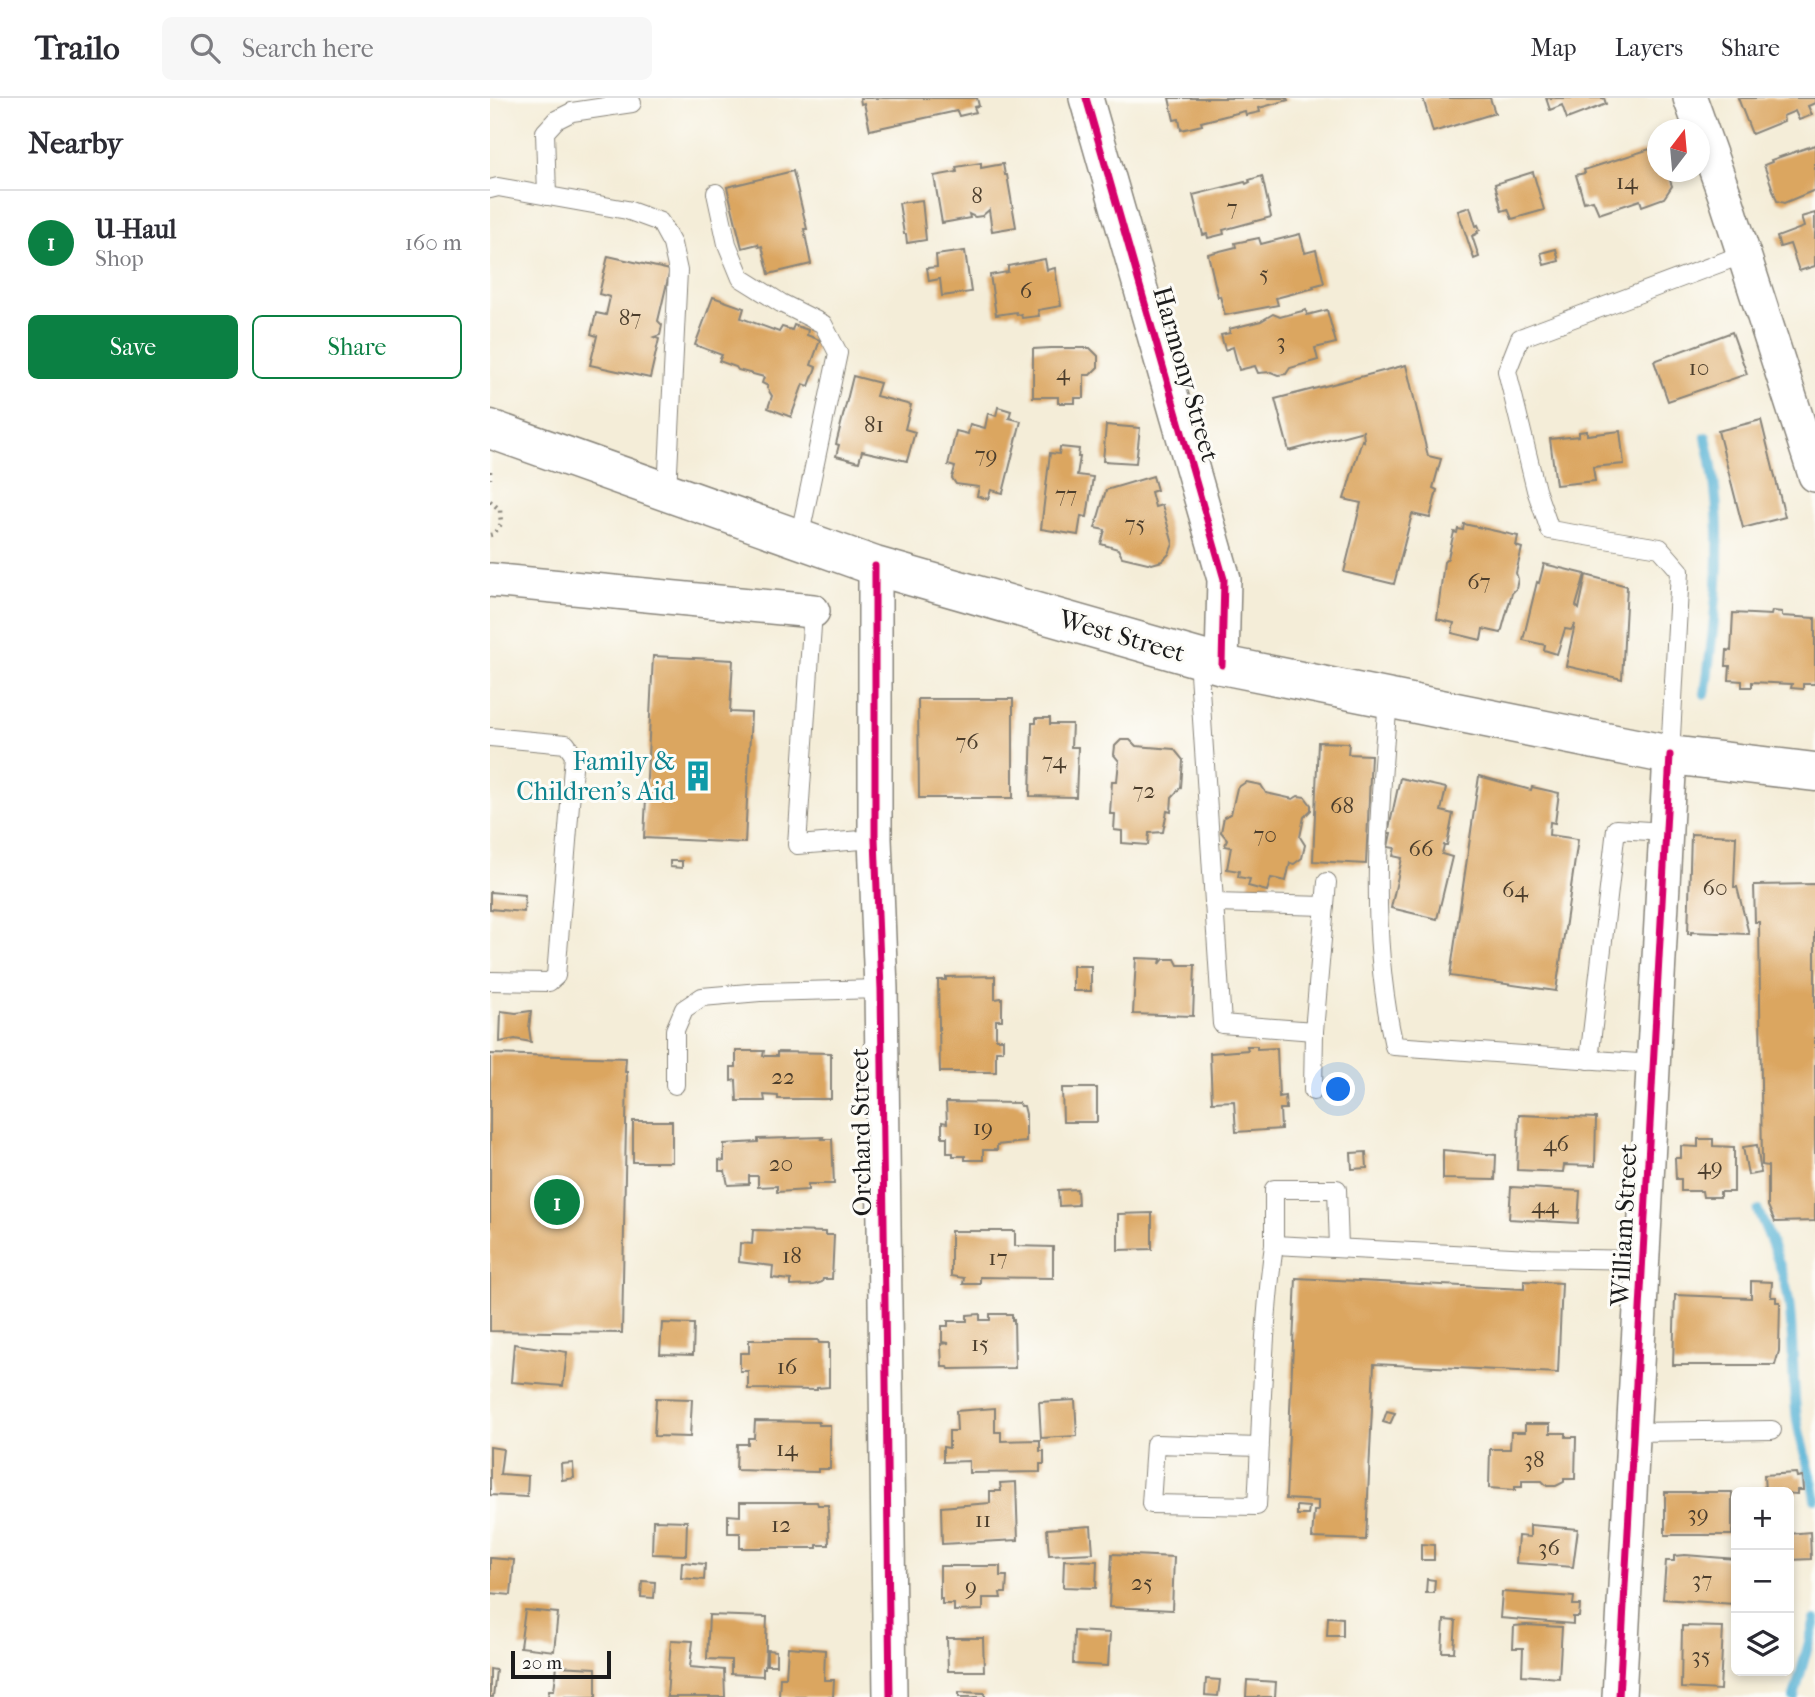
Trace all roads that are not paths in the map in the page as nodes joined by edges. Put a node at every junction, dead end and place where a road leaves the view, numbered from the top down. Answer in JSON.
{"nodes":[{"id":1,"x":1086,"y":98,"type":"edge"},
{"id":2,"x":1690,"y":98,"type":"edge"},
{"id":3,"x":632,"y":103,"type":"dead end"},
{"id":4,"x":490,"y":189,"type":"edge"},
{"id":5,"x":716,"y":193,"type":"dead end"},
{"id":6,"x":547,"y":196,"type":"junction"},
{"id":7,"x":1744,"y":254,"type":"junction"},
{"id":8,"x":490,"y":429,"type":"edge"},
{"id":9,"x":1815,"y":475,"type":"edge"},
{"id":10,"x":667,"y":491,"type":"junction"},
{"id":11,"x":799,"y":539,"type":"junction"},
{"id":12,"x":875,"y":566,"type":"junction"},
{"id":13,"x":490,"y":580,"type":"edge"},
{"id":14,"x":813,"y":611,"type":"joint"},
{"id":15,"x":1210,"y":662,"type":"junction"},
{"id":16,"x":1388,"y":699,"type":"junction"},
{"id":17,"x":490,"y":737,"type":"edge"},
{"id":18,"x":1670,"y":755,"type":"junction"},
{"id":19,"x":1815,"y":772,"type":"edge"},
{"id":20,"x":1666,"y":832,"type":"junction"},
{"id":21,"x":876,"y":839,"type":"junction"},
{"id":22,"x":1327,"y":882,"type":"dead end"},
{"id":23,"x":1214,"y":904,"type":"junction"},
{"id":24,"x":1325,"y":906,"type":"junction"},
{"id":25,"x":490,"y":981,"type":"edge"},
{"id":26,"x":881,"y":989,"type":"junction"},
{"id":27,"x":1314,"y":1031,"type":"junction"},
{"id":28,"x":1589,"y":1060,"type":"junction"},
{"id":29,"x":1653,"y":1064,"type":"junction"},
{"id":30,"x":675,"y":1085,"type":"dead end"},
{"id":31,"x":1313,"y":1091,"type":"dead end"},
{"id":32,"x":1274,"y":1245,"type":"junction"},
{"id":33,"x":1339,"y":1247,"type":"junction"},
{"id":34,"x":1643,"y":1260,"type":"junction"},
{"id":35,"x":1772,"y":1430,"type":"dead end"},
{"id":36,"x":1633,"y":1432,"type":"junction"},
{"id":37,"x":1260,"y":1447,"type":"junction"},
{"id":38,"x":890,"y":1697,"type":"edge"},
{"id":39,"x":1619,"y":1697,"type":"edge"}],
"edges":[{"from":1,"to":15,"type":"street","name":"Harmony Street"},
{"from":2,"to":7,"type":"street"},
{"from":3,"to":6,"type":"lane"},
{"from":4,"to":6,"type":"lane"},
{"from":5,"to":11,"type":"lane"},
{"from":6,"to":10,"type":"lane"},
{"from":7,"to":9,"type":"street"},
{"from":7,"to":18,"type":"lane"},
{"from":8,"to":10,"type":"main road","name":"West Street"},
{"from":10,"to":11,"type":"main road","name":"West Street"},
{"from":11,"to":12,"type":"main road","name":"West Street"},
{"from":12,"to":15,"type":"main road","name":"West Street"},
{"from":12,"to":21,"type":"street","name":"Orchard Street"},
{"from":13,"to":14,"type":"street"},
{"from":14,"to":21,"type":"lane"},
{"from":15,"to":16,"type":"main road","name":"West Street"},
{"from":15,"to":23,"type":"lane"},
{"from":16,"to":18,"type":"main road","name":"West Street"},
{"from":16,"to":28,"type":"lane"},
{"from":17,"to":25,"type":"lane"},
{"from":18,"to":19,"type":"main road","name":"West Street"},
{"from":18,"to":20,"type":"street","name":"William Street"},
{"from":20,"to":28,"type":"lane"},
{"from":20,"to":29,"type":"street","name":"William Street"},
{"from":21,"to":26,"type":"street","name":"Orchard Street"},
{"from":22,"to":24,"type":"lane"},
{"from":23,"to":24,"type":"lane"},
{"from":23,"to":27,"type":"lane"},
{"from":24,"to":27,"type":"lane"},
{"from":26,"to":30,"type":"lane"},
{"from":26,"to":38,"type":"street","name":"Orchard Street"},
{"from":27,"to":31,"type":"lane"},
{"from":28,"to":29,"type":"lane"},
{"from":29,"to":34,"type":"street","name":"William Street"},
{"from":32,"to":33,"type":"lane"},
{"from":32,"to":33,"type":"lane"},
{"from":32,"to":37,"type":"lane"},
{"from":33,"to":34,"type":"lane"},
{"from":34,"to":36,"type":"street","name":"William Street"},
{"from":35,"to":36,"type":"lane"},
{"from":36,"to":39,"type":"street","name":"William Street"},
{"from":37,"to":37,"type":"lane"}]}
